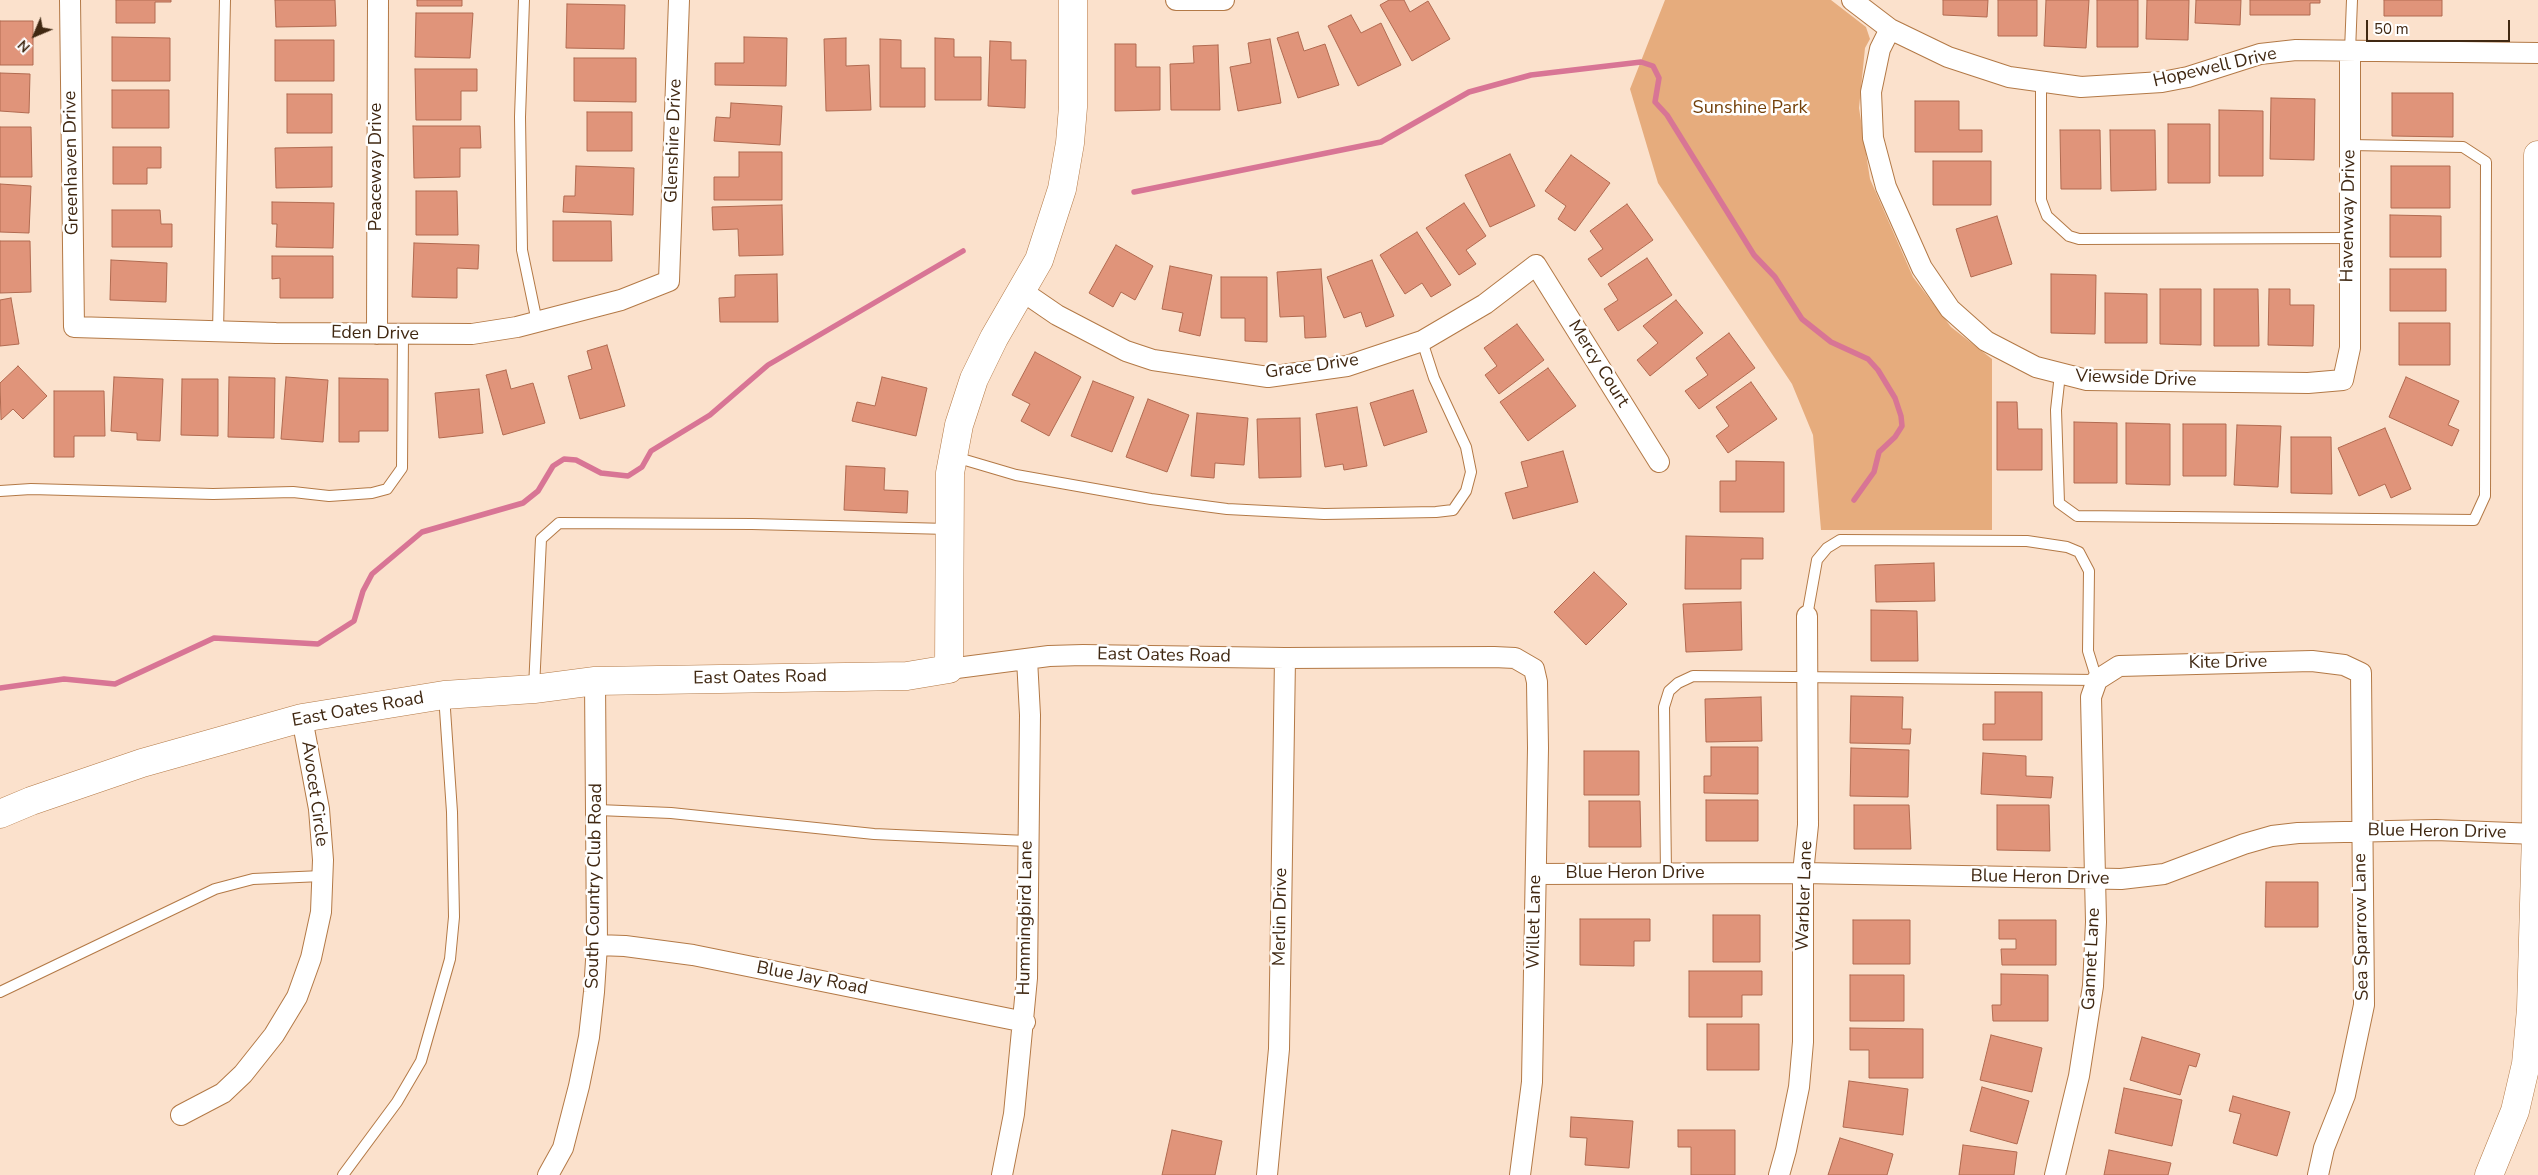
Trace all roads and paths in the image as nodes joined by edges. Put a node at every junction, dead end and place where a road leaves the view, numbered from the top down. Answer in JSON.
{"nodes":[{"id":1,"x":70,"y":0,"type":"edge"},
{"id":2,"x":225,"y":0,"type":"edge"},
{"id":3,"x":378,"y":0,"type":"edge"},
{"id":4,"x":524,"y":0,"type":"edge"},
{"id":5,"x":679,"y":0,"type":"edge"},
{"id":6,"x":1073,"y":0,"type":"edge"},
{"id":7,"x":1176,"y":0,"type":"edge"},
{"id":8,"x":1224,"y":0,"type":"edge"},
{"id":9,"x":1852,"y":0,"type":"edge"},
{"id":10,"x":2352,"y":0,"type":"edge"},
{"id":11,"x":1890,"y":29,"type":"junction"},
{"id":12,"x":2350,"y":51,"type":"junction"},
{"id":13,"x":2538,"y":53,"type":"edge"},
{"id":14,"x":2041,"y":84,"type":"junction"},
{"id":15,"x":2350,"y":145,"type":"junction"},
{"id":16,"x":2538,"y":155,"type":"edge"},
{"id":17,"x":2538,"y":187,"type":"edge"},
{"id":18,"x":2349,"y":238,"type":"junction"},
{"id":19,"x":1536,"y":265,"type":"joint"},
{"id":20,"x":669,"y":281,"type":"joint"},
{"id":21,"x":1022,"y":291,"type":"junction"},
{"id":22,"x":2537,"y":320,"type":"edge"},
{"id":23,"x":536,"y":322,"type":"junction"},
{"id":24,"x":74,"y":327,"type":"joint"},
{"id":25,"x":218,"y":331,"type":"junction"},
{"id":26,"x":377,"y":334,"type":"junction"},
{"id":27,"x":403,"y":334,"type":"junction"},
{"id":28,"x":1422,"y":341,"type":"junction"},
{"id":29,"x":2060,"y":374,"type":"junction"},
{"id":30,"x":2343,"y":380,"type":"joint"},
{"id":31,"x":2537,"y":454,"type":"edge"},
{"id":32,"x":954,"y":457,"type":"junction"},
{"id":33,"x":1659,"y":462,"type":"dead end"},
{"id":34,"x":0,"y":491,"type":"edge"},
{"id":35,"x":950,"y":530,"type":"junction"},
{"id":36,"x":2537,"y":588,"type":"edge"},
{"id":37,"x":1807,"y":616,"type":"joint"},
{"id":38,"x":2537,"y":626,"type":"edge"},
{"id":39,"x":1285,"y":658,"type":"junction"},
{"id":40,"x":1027,"y":659,"type":"junction"},
{"id":41,"x":949,"y":669,"type":"junction"},
{"id":42,"x":1534,"y":669,"type":"joint"},
{"id":43,"x":2361,"y":673,"type":"joint"},
{"id":44,"x":1806,"y":678,"type":"junction"},
{"id":45,"x":2097,"y":680,"type":"junction"},
{"id":46,"x":595,"y":681,"type":"junction"},
{"id":47,"x":534,"y":690,"type":"junction"},
{"id":48,"x":444,"y":695,"type":"junction"},
{"id":49,"x":302,"y":718,"type":"junction"},
{"id":50,"x":598,"y":810,"type":"junction"},
{"id":51,"x":0,"y":814,"type":"edge"},
{"id":52,"x":2361,"y":830,"type":"junction"},
{"id":53,"x":2536,"y":834,"type":"junction"},
{"id":54,"x":1027,"y":841,"type":"junction"},
{"id":55,"x":1536,"y":874,"type":"junction"},
{"id":56,"x":1666,"y":874,"type":"junction"},
{"id":57,"x":1803,"y":874,"type":"junction"},
{"id":58,"x":322,"y":876,"type":"junction"},
{"id":59,"x":2095,"y":878,"type":"junction"},
{"id":60,"x":598,"y":945,"type":"junction"},
{"id":61,"x":0,"y":992,"type":"edge"},
{"id":62,"x":1024,"y":1022,"type":"junction"},
{"id":63,"x":181,"y":1115,"type":"dead end"},
{"id":64,"x":343,"y":1175,"type":"edge"},
{"id":65,"x":548,"y":1175,"type":"edge"},
{"id":66,"x":1002,"y":1175,"type":"edge"},
{"id":67,"x":1267,"y":1175,"type":"edge"},
{"id":68,"x":1520,"y":1175,"type":"edge"},
{"id":69,"x":1779,"y":1175,"type":"edge"},
{"id":70,"x":2055,"y":1175,"type":"edge"},
{"id":71,"x":2318,"y":1175,"type":"edge"},
{"id":72,"x":2489,"y":1175,"type":"edge"}],
"edges":[{"from":1,"to":24,"type":"street","name":"Greenhaven Drive"},
{"from":2,"to":25,"type":"lane"},
{"from":3,"to":26,"type":"street","name":"Peaceway Drive"},
{"from":4,"to":23,"type":"lane"},
{"from":5,"to":20,"type":"street","name":"Glenshire Drive"},
{"from":6,"to":21,"type":"street"},
{"from":7,"to":8,"type":"street"},
{"from":9,"to":11,"type":"street","name":"Hopewell Drive"},
{"from":10,"to":12,"type":"lane"},
{"from":11,"to":14,"type":"street","name":"Hopewell Drive"},
{"from":11,"to":29,"type":"street","name":"Viewside Drive"},
{"from":12,"to":13,"type":"street","name":"Hopewell Drive"},
{"from":12,"to":14,"type":"street","name":"Hopewell Drive"},
{"from":12,"to":15,"type":"street","name":"Havenway Drive"},
{"from":14,"to":18,"type":"lane"},
{"from":15,"to":18,"type":"street","name":"Havenway Drive"},
{"from":15,"to":29,"type":"lane"},
{"from":16,"to":17,"type":"street"},
{"from":17,"to":22,"type":"street"},
{"from":18,"to":30,"type":"street","name":"Havenway Drive"},
{"from":19,"to":28,"type":"street","name":"Grace Drive"},
{"from":19,"to":33,"type":"street","name":"Mercy Court"},
{"from":20,"to":23,"type":"street","name":"Eden Drive"},
{"from":21,"to":28,"type":"street","name":"Grace Drive"},
{"from":21,"to":32,"type":"street"},
{"from":22,"to":31,"type":"street"},
{"from":23,"to":27,"type":"street","name":"Eden Drive"},
{"from":24,"to":25,"type":"street","name":"Eden Drive"},
{"from":25,"to":26,"type":"street","name":"Eden Drive"},
{"from":26,"to":27,"type":"street","name":"Eden Drive"},
{"from":27,"to":34,"type":"lane"},
{"from":28,"to":32,"type":"lane"},
{"from":29,"to":30,"type":"street","name":"Viewside Drive"},
{"from":31,"to":36,"type":"street"},
{"from":32,"to":35,"type":"street"},
{"from":35,"to":41,"type":"street"},
{"from":35,"to":47,"type":"lane"},
{"from":36,"to":38,"type":"street"},
{"from":37,"to":44,"type":"street","name":"Warbler Lane"},
{"from":37,"to":45,"type":"lane"},
{"from":38,"to":53,"type":"street"},
{"from":39,"to":40,"type":"street","name":"East Oates Road"},
{"from":39,"to":42,"type":"street","name":"East Oates Road"},
{"from":39,"to":67,"type":"street","name":"Merlin Drive"},
{"from":40,"to":41,"type":"street","name":"East Oates Road"},
{"from":40,"to":54,"type":"street","name":"Hummingbird Lane"},
{"from":41,"to":46,"type":"street","name":"East Oates Road"},
{"from":42,"to":55,"type":"street","name":"Willet Lane"},
{"from":43,"to":45,"type":"street","name":"Kite Drive"},
{"from":43,"to":52,"type":"street","name":"Sea Sparrow Lane"},
{"from":44,"to":45,"type":"lane"},
{"from":44,"to":56,"type":"lane"},
{"from":44,"to":57,"type":"street","name":"Warbler Lane"},
{"from":45,"to":59,"type":"street","name":"Gannet Lane"},
{"from":46,"to":47,"type":"street","name":"East Oates Road"},
{"from":46,"to":50,"type":"street","name":"South Country Club Road"},
{"from":47,"to":48,"type":"street","name":"East Oates Road"},
{"from":48,"to":49,"type":"street","name":"East Oates Road"},
{"from":48,"to":64,"type":"lane"},
{"from":49,"to":51,"type":"street","name":"East Oates Road"},
{"from":49,"to":58,"type":"street","name":"Avocet Circle"},
{"from":50,"to":54,"type":"lane"},
{"from":50,"to":60,"type":"street","name":"South Country Club Road"},
{"from":52,"to":53,"type":"street","name":"Blue Heron Drive"},
{"from":52,"to":59,"type":"street","name":"Blue Heron Drive"},
{"from":52,"to":71,"type":"street","name":"Sea Sparrow Lane"},
{"from":53,"to":72,"type":"street"},
{"from":54,"to":62,"type":"street","name":"Hummingbird Lane"},
{"from":55,"to":56,"type":"street","name":"Blue Heron Drive"},
{"from":55,"to":68,"type":"street","name":"Willet Lane"},
{"from":56,"to":57,"type":"street","name":"Blue Heron Drive"},
{"from":57,"to":59,"type":"street","name":"Blue Heron Drive"},
{"from":57,"to":69,"type":"street","name":"Warbler Lane"},
{"from":58,"to":61,"type":"lane"},
{"from":58,"to":63,"type":"street","name":"Avocet Circle"},
{"from":59,"to":70,"type":"street","name":"Gannet Lane"},
{"from":60,"to":62,"type":"street","name":"Blue Jay Road"},
{"from":60,"to":65,"type":"street","name":"South Country Club Road"},
{"from":62,"to":66,"type":"street","name":"Hummingbird Lane"}]}
